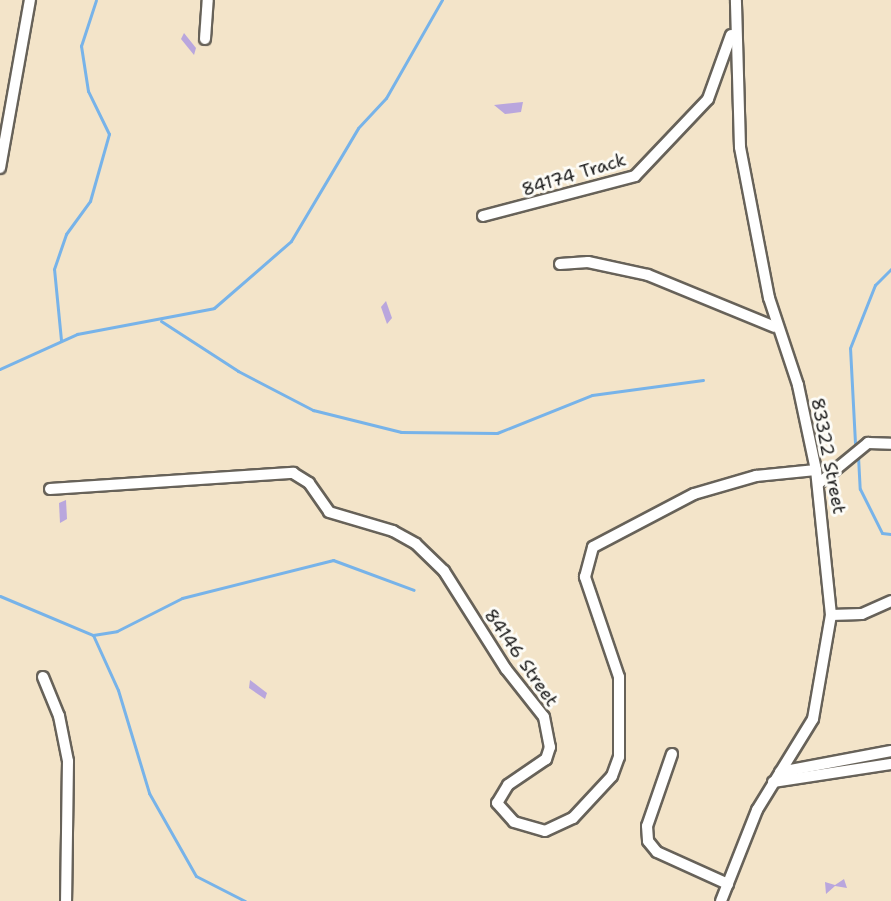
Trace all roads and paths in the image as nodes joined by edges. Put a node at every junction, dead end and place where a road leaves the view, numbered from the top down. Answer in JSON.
{"nodes":[{"id":1,"x":30,"y":0,"type":"edge"},
{"id":2,"x":208,"y":0,"type":"edge"},
{"id":3,"x":736,"y":0,"type":"edge"},
{"id":4,"x":735,"y":23,"type":"junction"},
{"id":5,"x":205,"y":39,"type":"dead end"},
{"id":6,"x":0,"y":168,"type":"edge"},
{"id":7,"x":483,"y":216,"type":"dead end"},
{"id":8,"x":560,"y":264,"type":"dead end"},
{"id":9,"x":776,"y":327,"type":"junction"},
{"id":10,"x":891,"y":444,"type":"edge"},
{"id":11,"x":816,"y":470,"type":"junction"},
{"id":12,"x":818,"y":484,"type":"junction"},
{"id":13,"x":50,"y":489,"type":"dead end"},
{"id":14,"x":891,"y":601,"type":"edge"},
{"id":15,"x":831,"y":615,"type":"junction"},
{"id":16,"x":43,"y":676,"type":"dead end"},
{"id":17,"x":891,"y":751,"type":"edge"},
{"id":18,"x":672,"y":754,"type":"dead end"},
{"id":19,"x":891,"y":764,"type":"edge"},
{"id":20,"x":780,"y":772,"type":"junction"},
{"id":21,"x":773,"y":782,"type":"junction"},
{"id":22,"x":728,"y":884,"type":"junction"},
{"id":23,"x":66,"y":901,"type":"edge"},
{"id":24,"x":721,"y":901,"type":"edge"}],
"edges":[{"from":1,"to":6,"type":"street"},
{"from":2,"to":5,"type":"street"},
{"from":3,"to":4,"type":"street","name":"83322 Street"},
{"from":4,"to":7,"type":"street","name":"84174 Track"},
{"from":4,"to":9,"type":"street","name":"83322 Street"},
{"from":8,"to":9,"type":"street"},
{"from":9,"to":11,"type":"street","name":"83322 Street"},
{"from":10,"to":12,"type":"street"},
{"from":11,"to":12,"type":"street","name":"83322 Street"},
{"from":11,"to":13,"type":"street","name":"84146 Street"},
{"from":12,"to":15,"type":"street","name":"83322 Street"},
{"from":14,"to":15,"type":"street"},
{"from":15,"to":20,"type":"street","name":"83322 Street"},
{"from":16,"to":23,"type":"street"},
{"from":17,"to":20,"type":"street"},
{"from":18,"to":22,"type":"street"},
{"from":19,"to":21,"type":"street"},
{"from":20,"to":21,"type":"street","name":"83322 Street"},
{"from":21,"to":22,"type":"street","name":"83322 Street"},
{"from":22,"to":24,"type":"street","name":"83322 Street"}]}
